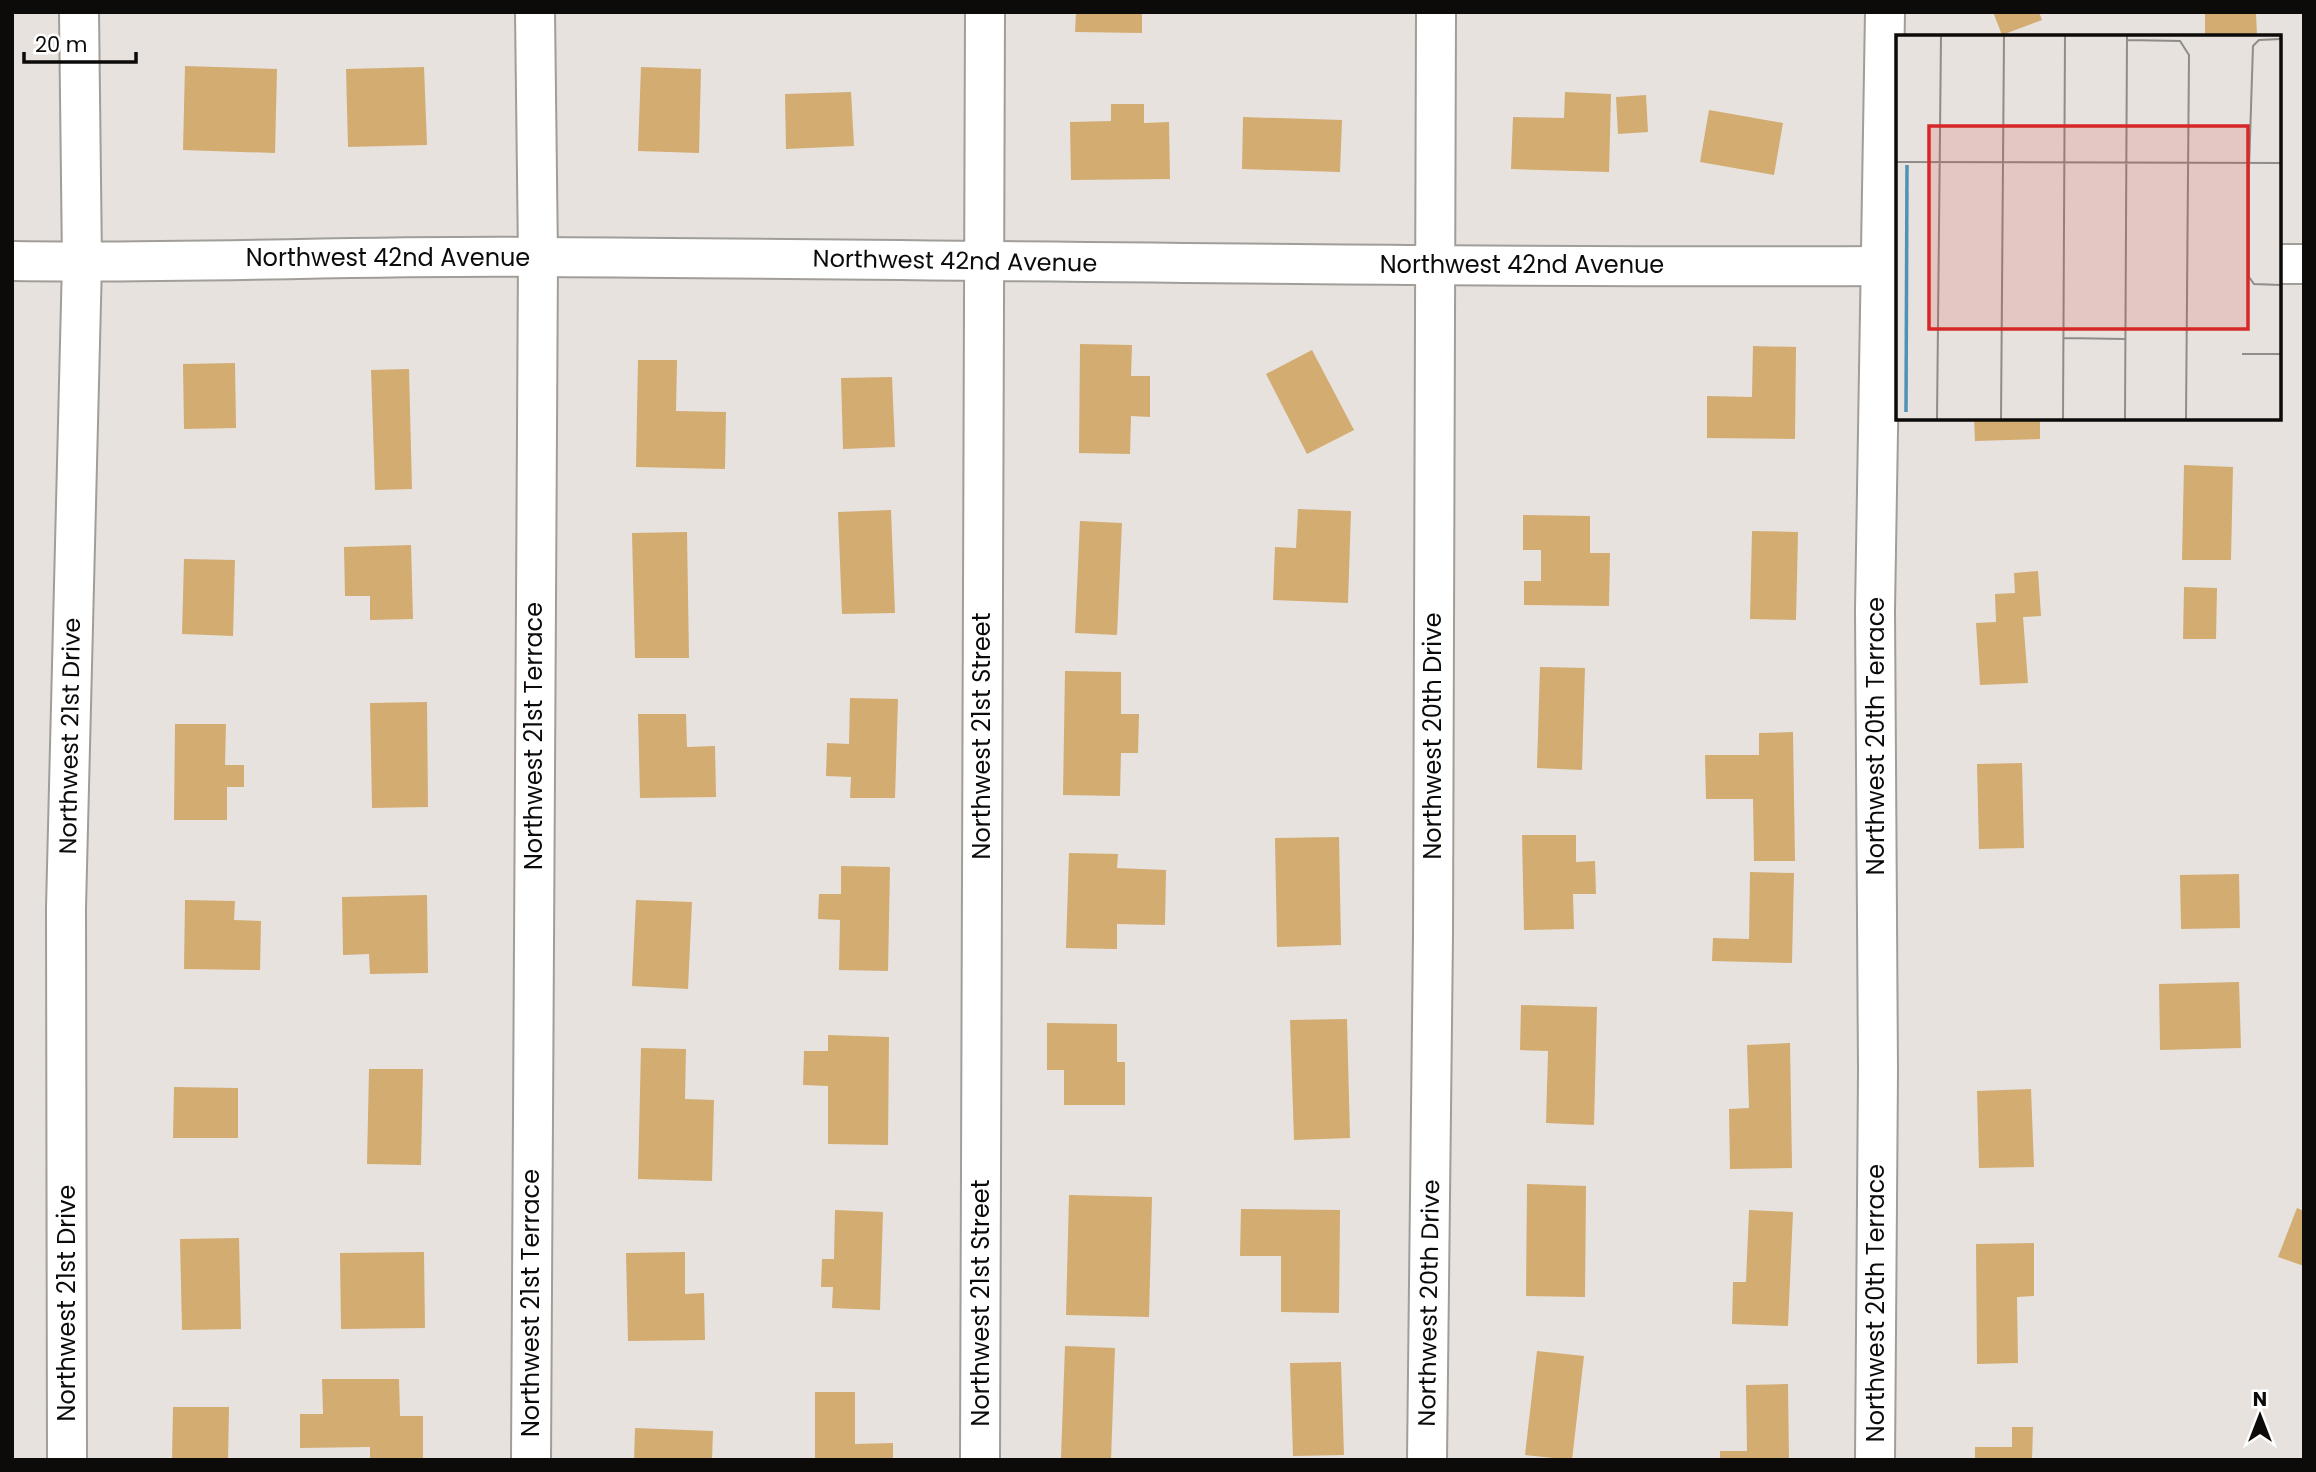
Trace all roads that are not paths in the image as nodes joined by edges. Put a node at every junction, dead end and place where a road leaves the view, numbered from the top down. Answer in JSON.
{"nodes":[{"id":1,"x":79,"y":12,"type":"edge"},
{"id":2,"x":535,"y":12,"type":"edge"},
{"id":3,"x":985,"y":12,"type":"edge"},
{"id":4,"x":1436,"y":12,"type":"edge"},
{"id":5,"x":1885,"y":12,"type":"edge"},
{"id":6,"x":538,"y":257,"type":"junction"},
{"id":7,"x":12,"y":261,"type":"edge"},
{"id":8,"x":82,"y":262,"type":"junction"},
{"id":9,"x":984,"y":262,"type":"junction"},
{"id":10,"x":2281,"y":264,"type":"edge"},
{"id":11,"x":2304,"y":264,"type":"edge"},
{"id":12,"x":1435,"y":265,"type":"junction"},
{"id":13,"x":1889,"y":266,"type":"edge"},
{"id":14,"x":67,"y":1460,"type":"edge"},
{"id":15,"x":531,"y":1460,"type":"edge"},
{"id":16,"x":980,"y":1460,"type":"edge"},
{"id":17,"x":1427,"y":1460,"type":"edge"},
{"id":18,"x":1875,"y":1460,"type":"edge"}],
"edges":[{"from":1,"to":8,"type":"street","name":"Northwest 21st Drive"},
{"from":2,"to":6,"type":"street","name":"Northwest 21st Terrace"},
{"from":3,"to":9,"type":"street","name":"Northwest 21st Street"},
{"from":4,"to":12,"type":"street","name":"Northwest 20th Drive"},
{"from":5,"to":13,"type":"street","name":"Northwest 20th Terrace"},
{"from":6,"to":8,"type":"street","name":"Northwest 42nd Avenue"},
{"from":6,"to":9,"type":"street","name":"Northwest 42nd Avenue"},
{"from":6,"to":15,"type":"street","name":"Northwest 21st Terrace"},
{"from":7,"to":8,"type":"street","name":"Northwest 42nd Avenue"},
{"from":8,"to":14,"type":"street","name":"Northwest 21st Drive"},
{"from":9,"to":12,"type":"street","name":"Northwest 42nd Avenue"},
{"from":9,"to":16,"type":"street","name":"Northwest 21st Street"},
{"from":10,"to":11,"type":"street"},
{"from":12,"to":13,"type":"street","name":"Northwest 42nd Avenue"},
{"from":12,"to":17,"type":"street","name":"Northwest 20th Drive"},
{"from":13,"to":18,"type":"street","name":"Northwest 20th Terrace"}]}
